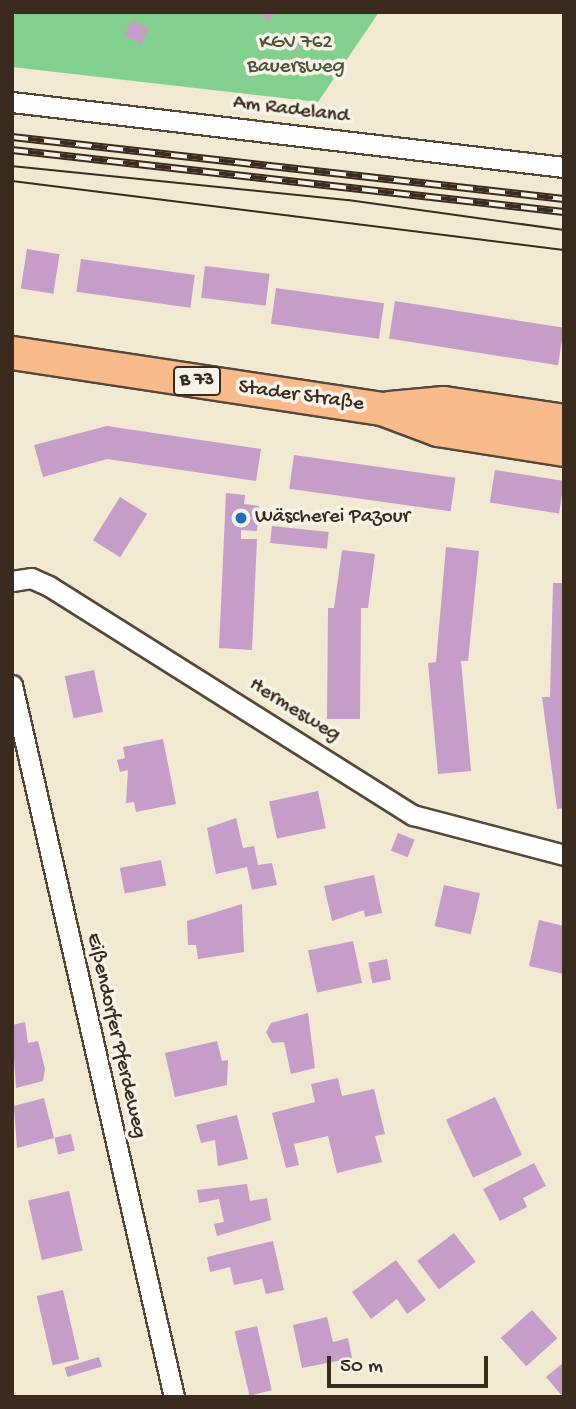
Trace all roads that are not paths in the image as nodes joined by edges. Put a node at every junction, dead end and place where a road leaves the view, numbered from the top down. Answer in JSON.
{"nodes":[{"id":1,"x":12,"y":102,"type":"edge"},
{"id":2,"x":564,"y":167,"type":"edge"},
{"id":3,"x":12,"y":353,"type":"edge"},
{"id":4,"x":382,"y":409,"type":"junction"},
{"id":5,"x":564,"y":421,"type":"edge"},
{"id":6,"x":564,"y":450,"type":"edge"},
{"id":7,"x":12,"y":581,"type":"edge"},
{"id":8,"x":12,"y":685,"type":"edge"},
{"id":9,"x":564,"y":855,"type":"edge"},
{"id":10,"x":174,"y":1397,"type":"edge"}],
"edges":[{"from":1,"to":2,"type":"street","name":"Am Radeland"},
{"from":3,"to":4,"type":"main road","name":"Stader Straße","number":"B 73"},
{"from":4,"to":5,"type":"main road","name":"Stader Straße","number":"B 73"},
{"from":4,"to":6,"type":"main road","name":"Stader Straße","number":"B 73"},
{"from":7,"to":9,"type":"street","name":"Hermesweg"},
{"from":8,"to":10,"type":"street","name":"Eißendorfer Pferdeweg"}]}
